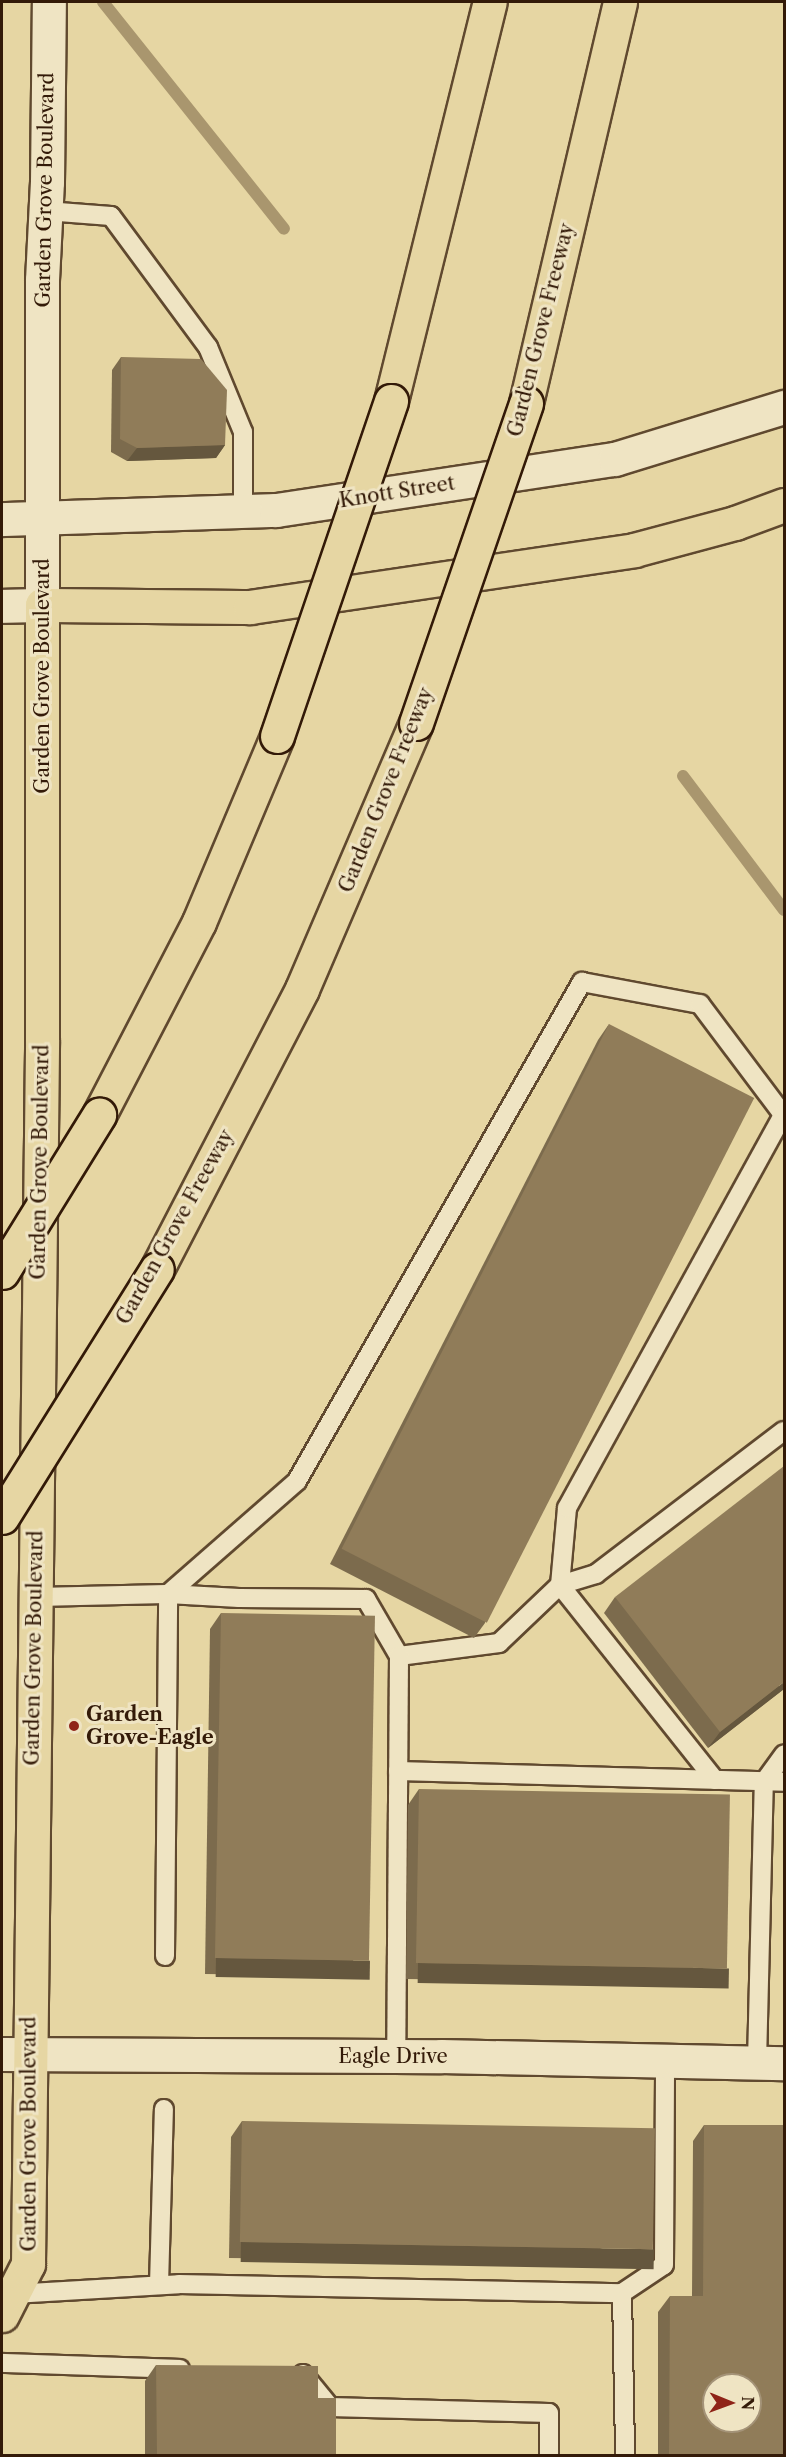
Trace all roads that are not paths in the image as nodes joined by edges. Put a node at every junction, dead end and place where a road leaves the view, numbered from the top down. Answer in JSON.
{"nodes":[{"id":1,"x":49,"y":2,"type":"edge"},
{"id":2,"x":489,"y":2,"type":"edge"},
{"id":3,"x":620,"y":2,"type":"edge"},
{"id":4,"x":46,"y":211,"type":"junction"},
{"id":5,"x":784,"y":407,"type":"edge"},
{"id":6,"x":784,"y":505,"type":"edge"},
{"id":7,"x":243,"y":512,"type":"junction"},
{"id":8,"x":2,"y":519,"type":"edge"},
{"id":9,"x":43,"y":519,"type":"junction"},
{"id":10,"x":42,"y":605,"type":"junction"},
{"id":11,"x":2,"y":606,"type":"edge"},
{"id":12,"x":784,"y":1116,"type":"edge"},
{"id":13,"x":2,"y":1272,"type":"edge"},
{"id":14,"x":784,"y":1431,"type":"edge"},
{"id":15,"x":2,"y":1517,"type":"edge"},
{"id":16,"x":560,"y":1585,"type":"junction"},
{"id":17,"x":168,"y":1594,"type":"junction"},
{"id":18,"x":35,"y":1597,"type":"junction"},
{"id":19,"x":399,"y":1656,"type":"junction"},
{"id":20,"x":784,"y":1755,"type":"edge"},
{"id":21,"x":398,"y":1771,"type":"junction"},
{"id":22,"x":715,"y":1780,"type":"junction"},
{"id":23,"x":764,"y":1782,"type":"junction"},
{"id":24,"x":784,"y":1782,"type":"edge"},
{"id":25,"x":165,"y":1956,"type":"dead end"},
{"id":26,"x":16,"y":2054,"type":"edge"},
{"id":27,"x":396,"y":2056,"type":"junction"},
{"id":28,"x":665,"y":2061,"type":"junction"},
{"id":29,"x":771,"y":2062,"type":"edge"},
{"id":30,"x":164,"y":2109,"type":"dead end"},
{"id":31,"x":159,"y":2285,"type":"junction"},
{"id":32,"x":622,"y":2293,"type":"junction"},
{"id":33,"x":7,"y":2305,"type":"edge"},
{"id":34,"x":2,"y":2363,"type":"edge"},
{"id":35,"x":200,"y":2370,"type":"edge"},
{"id":36,"x":282,"y":2373,"type":"edge"},
{"id":37,"x":549,"y":2456,"type":"edge"},
{"id":38,"x":625,"y":2456,"type":"edge"}],
"edges":[{"from":1,"to":4,"type":"main road","name":"Garden Grove Boulevard"},
{"from":2,"to":13,"type":"main road","bridge":true},
{"from":3,"to":15,"type":"main road","name":"Garden Grove Freeway","bridge":true},
{"from":4,"to":7,"type":"lane"},
{"from":4,"to":9,"type":"main road","name":"Garden Grove Boulevard"},
{"from":5,"to":7,"type":"main road","name":"Knott Street"},
{"from":6,"to":10,"type":"main road"},
{"from":7,"to":9,"type":"main road","name":"Knott Street"},
{"from":8,"to":9,"type":"main road","name":"Knott Street"},
{"from":9,"to":10,"type":"main road","name":"Garden Grove Boulevard"},
{"from":10,"to":11,"type":"main road"},
{"from":10,"to":18,"type":"main road","name":"Garden Grove Boulevard"},
{"from":12,"to":16,"type":"lane"},
{"from":12,"to":17,"type":"lane"},
{"from":14,"to":16,"type":"lane"},
{"from":16,"to":19,"type":"lane"},
{"from":16,"to":22,"type":"lane"},
{"from":17,"to":18,"type":"lane"},
{"from":17,"to":19,"type":"lane"},
{"from":17,"to":25,"type":"lane"},
{"from":18,"to":26,"type":"main road","name":"Garden Grove Boulevard"},
{"from":19,"to":21,"type":"lane"},
{"from":20,"to":23,"type":"lane"},
{"from":21,"to":22,"type":"lane"},
{"from":21,"to":27,"type":"lane"},
{"from":22,"to":23,"type":"lane"},
{"from":23,"to":24,"type":"lane"},
{"from":23,"to":29,"type":"lane"},
{"from":26,"to":27,"type":"main road","name":"Eagle Drive"},
{"from":26,"to":33,"type":"main road","name":"Garden Grove Boulevard"},
{"from":27,"to":28,"type":"main road","name":"Eagle Drive"},
{"from":28,"to":29,"type":"main road","name":"Eagle Drive"},
{"from":28,"to":32,"type":"lane"},
{"from":30,"to":31,"type":"lane"},
{"from":31,"to":32,"type":"lane"},
{"from":31,"to":33,"type":"lane"},
{"from":32,"to":38,"type":"lane"},
{"from":34,"to":35,"type":"lane"},
{"from":36,"to":37,"type":"lane"}]}
